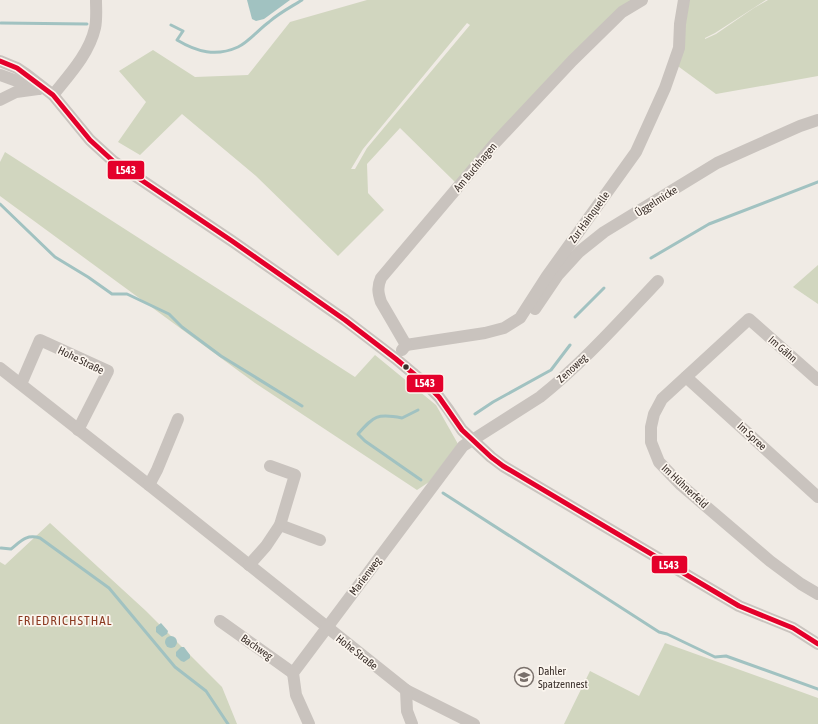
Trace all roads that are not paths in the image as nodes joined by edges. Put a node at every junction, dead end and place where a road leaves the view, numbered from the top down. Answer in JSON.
{"nodes":[{"id":1,"x":96,"y":0,"type":"edge"},
{"id":2,"x":642,"y":0,"type":"edge"},
{"id":3,"x":684,"y":0,"type":"edge"},
{"id":4,"x":0,"y":61,"type":"edge"},
{"id":5,"x":0,"y":75,"type":"edge"},
{"id":6,"x":39,"y":89,"type":"junction"},
{"id":7,"x":53,"y":95,"type":"junction"},
{"id":8,"x":0,"y":100,"type":"edge"},
{"id":9,"x":818,"y":120,"type":"edge"},
{"id":10,"x":658,"y":281,"type":"dead end"},
{"id":11,"x":520,"y":318,"type":"junction"},
{"id":12,"x":749,"y":319,"type":"joint"},
{"id":13,"x":406,"y":345,"type":"junction"},
{"id":14,"x":396,"y":359,"type":"junction"},
{"id":15,"x":0,"y":368,"type":"edge"},
{"id":16,"x":686,"y":377,"type":"junction"},
{"id":17,"x":818,"y":380,"type":"edge"},
{"id":18,"x":21,"y":384,"type":"junction"},
{"id":19,"x":178,"y":419,"type":"dead end"},
{"id":20,"x":78,"y":430,"type":"junction"},
{"id":21,"x":472,"y":439,"type":"junction"},
{"id":22,"x":270,"y":466,"type":"dead end"},
{"id":23,"x":149,"y":485,"type":"junction"},
{"id":24,"x":818,"y":497,"type":"edge"},
{"id":25,"x":280,"y":525,"type":"junction"},
{"id":26,"x":320,"y":540,"type":"dead end"},
{"id":27,"x":249,"y":565,"type":"junction"},
{"id":28,"x":818,"y":594,"type":"edge"},
{"id":29,"x":220,"y":621,"type":"dead end"},
{"id":30,"x":326,"y":628,"type":"junction"},
{"id":31,"x":818,"y":644,"type":"edge"},
{"id":32,"x":293,"y":672,"type":"junction"},
{"id":33,"x":406,"y":690,"type":"junction"},
{"id":34,"x":308,"y":724,"type":"edge"},
{"id":35,"x":412,"y":724,"type":"edge"},
{"id":36,"x":474,"y":724,"type":"edge"}],
"edges":[{"from":1,"to":7,"type":"street"},
{"from":2,"to":13,"type":"street","name":"Am Buchhagen"},
{"from":3,"to":11,"type":"street","name":"Zur Hainquelle"},
{"from":4,"to":7,"type":"street"},
{"from":5,"to":6,"type":"street"},
{"from":6,"to":7,"type":"street"},
{"from":6,"to":8,"type":"street"},
{"from":7,"to":14,"type":"street"},
{"from":9,"to":11,"type":"street","name":"Üggelmicke"},
{"from":10,"to":21,"type":"street","name":"Zenoweg"},
{"from":11,"to":13,"type":"street","name":"Zur Hainquelle"},
{"from":12,"to":16,"type":"street","name":"Im Hühnerfeld"},
{"from":12,"to":17,"type":"street","name":"Im Gähn"},
{"from":13,"to":14,"type":"street"},
{"from":14,"to":21,"type":"street"},
{"from":15,"to":18,"type":"street","name":"Hohe Straße"},
{"from":16,"to":24,"type":"street","name":"Im Spree"},
{"from":16,"to":28,"type":"street","name":"Im Hühnerfeld"},
{"from":18,"to":20,"type":"street","name":"Hohe Straße"},
{"from":18,"to":20,"type":"street","name":"Hohe Straße"},
{"from":19,"to":23,"type":"street"},
{"from":20,"to":23,"type":"street","name":"Hohe Straße"},
{"from":21,"to":30,"type":"street","name":"Marienweg"},
{"from":21,"to":31,"type":"street"},
{"from":22,"to":25,"type":"street"},
{"from":23,"to":27,"type":"street","name":"Hohe Straße"},
{"from":25,"to":26,"type":"street"},
{"from":25,"to":27,"type":"street"},
{"from":27,"to":30,"type":"street","name":"Hohe Straße"},
{"from":29,"to":32,"type":"street","name":"Bachweg"},
{"from":30,"to":32,"type":"street","name":"Marienweg"},
{"from":30,"to":33,"type":"street","name":"Hohe Straße"},
{"from":32,"to":34,"type":"street"},
{"from":33,"to":35,"type":"street"},
{"from":33,"to":36,"type":"street","name":"Hohe Straße"}]}
